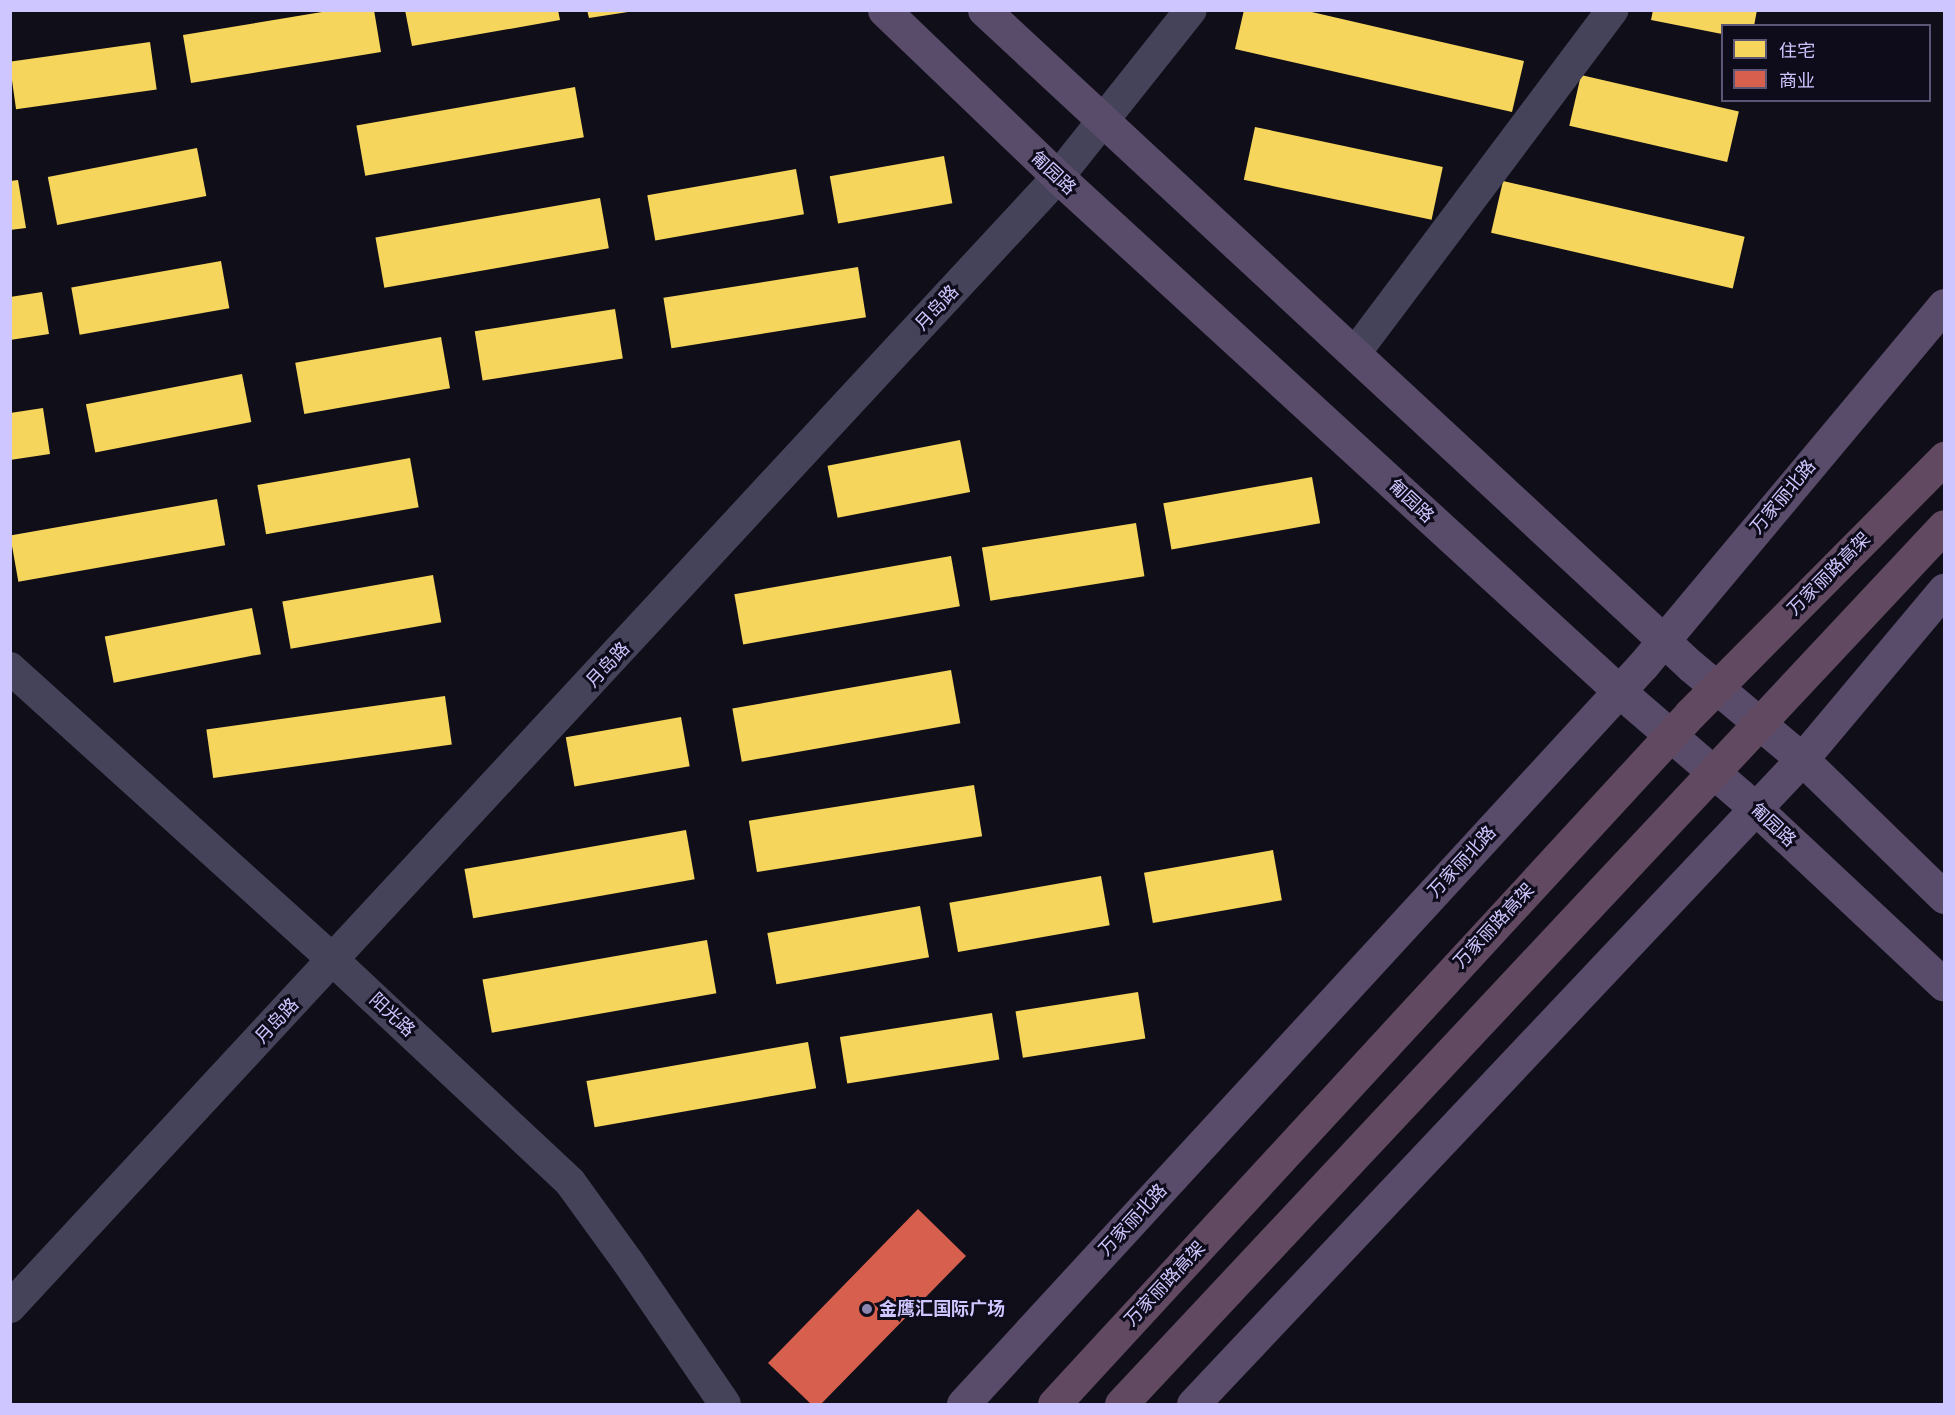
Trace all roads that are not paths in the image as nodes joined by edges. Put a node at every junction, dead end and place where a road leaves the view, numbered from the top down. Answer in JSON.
{"nodes":[{"id":1,"x":884,"y":10,"type":"edge"},
{"id":2,"x":984,"y":10,"type":"edge"},
{"id":3,"x":1191,"y":10,"type":"edge"},
{"id":4,"x":1613,"y":10,"type":"edge"},
{"id":5,"x":1102,"y":120,"type":"junction"},
{"id":6,"x":1058,"y":177,"type":"junction"},
{"id":7,"x":1944,"y":305,"type":"edge"},
{"id":8,"x":1355,"y":353,"type":"junction"},
{"id":9,"x":1944,"y":458,"type":"edge"},
{"id":10,"x":1944,"y":526,"type":"edge"},
{"id":11,"x":1944,"y":590,"type":"edge"},
{"id":12,"x":1665,"y":639,"type":"junction"},
{"id":13,"x":10,"y":668,"type":"edge"},
{"id":14,"x":1619,"y":691,"type":"junction"},
{"id":15,"x":1802,"y":759,"type":"junction"},
{"id":16,"x":1754,"y":807,"type":"junction"},
{"id":17,"x":1944,"y":897,"type":"edge"},
{"id":18,"x":334,"y":961,"type":"junction"},
{"id":19,"x":1944,"y":985,"type":"edge"},
{"id":20,"x":10,"y":1307,"type":"edge"},
{"id":21,"x":725,"y":1404,"type":"edge"},
{"id":22,"x":963,"y":1404,"type":"edge"},
{"id":23,"x":1054,"y":1404,"type":"edge"},
{"id":24,"x":1121,"y":1404,"type":"edge"},
{"id":25,"x":1193,"y":1404,"type":"edge"}],
"edges":[{"from":1,"to":6,"type":"main road","name":"匍园路"},
{"from":2,"to":5,"type":"main road"},
{"from":3,"to":5,"type":"street","name":"月岛路"},
{"from":4,"to":8,"type":"street"},
{"from":5,"to":6,"type":"street","name":"月岛路"},
{"from":5,"to":8,"type":"main road"},
{"from":6,"to":14,"type":"main road","name":"匍园路"},
{"from":6,"to":18,"type":"street","name":"月岛路"},
{"from":7,"to":12,"type":"main road","name":"万家丽北路"},
{"from":8,"to":12,"type":"main road"},
{"from":9,"to":23,"type":"highway","name":"万家丽路高架","bridge":true},
{"from":10,"to":24,"type":"highway","bridge":true},
{"from":11,"to":15,"type":"main road"},
{"from":12,"to":14,"type":"main road","name":"万家丽北路"},
{"from":12,"to":15,"type":"main road"},
{"from":13,"to":18,"type":"street","name":"阳光路"},
{"from":14,"to":16,"type":"main road","name":"匍园路"},
{"from":14,"to":22,"type":"main road","name":"万家丽北路"},
{"from":15,"to":16,"type":"main road"},
{"from":15,"to":17,"type":"main road"},
{"from":16,"to":19,"type":"main road","name":"匍园路"},
{"from":16,"to":25,"type":"main road"},
{"from":18,"to":20,"type":"street","name":"月岛路"},
{"from":18,"to":21,"type":"street","name":"阳光路"}]}
